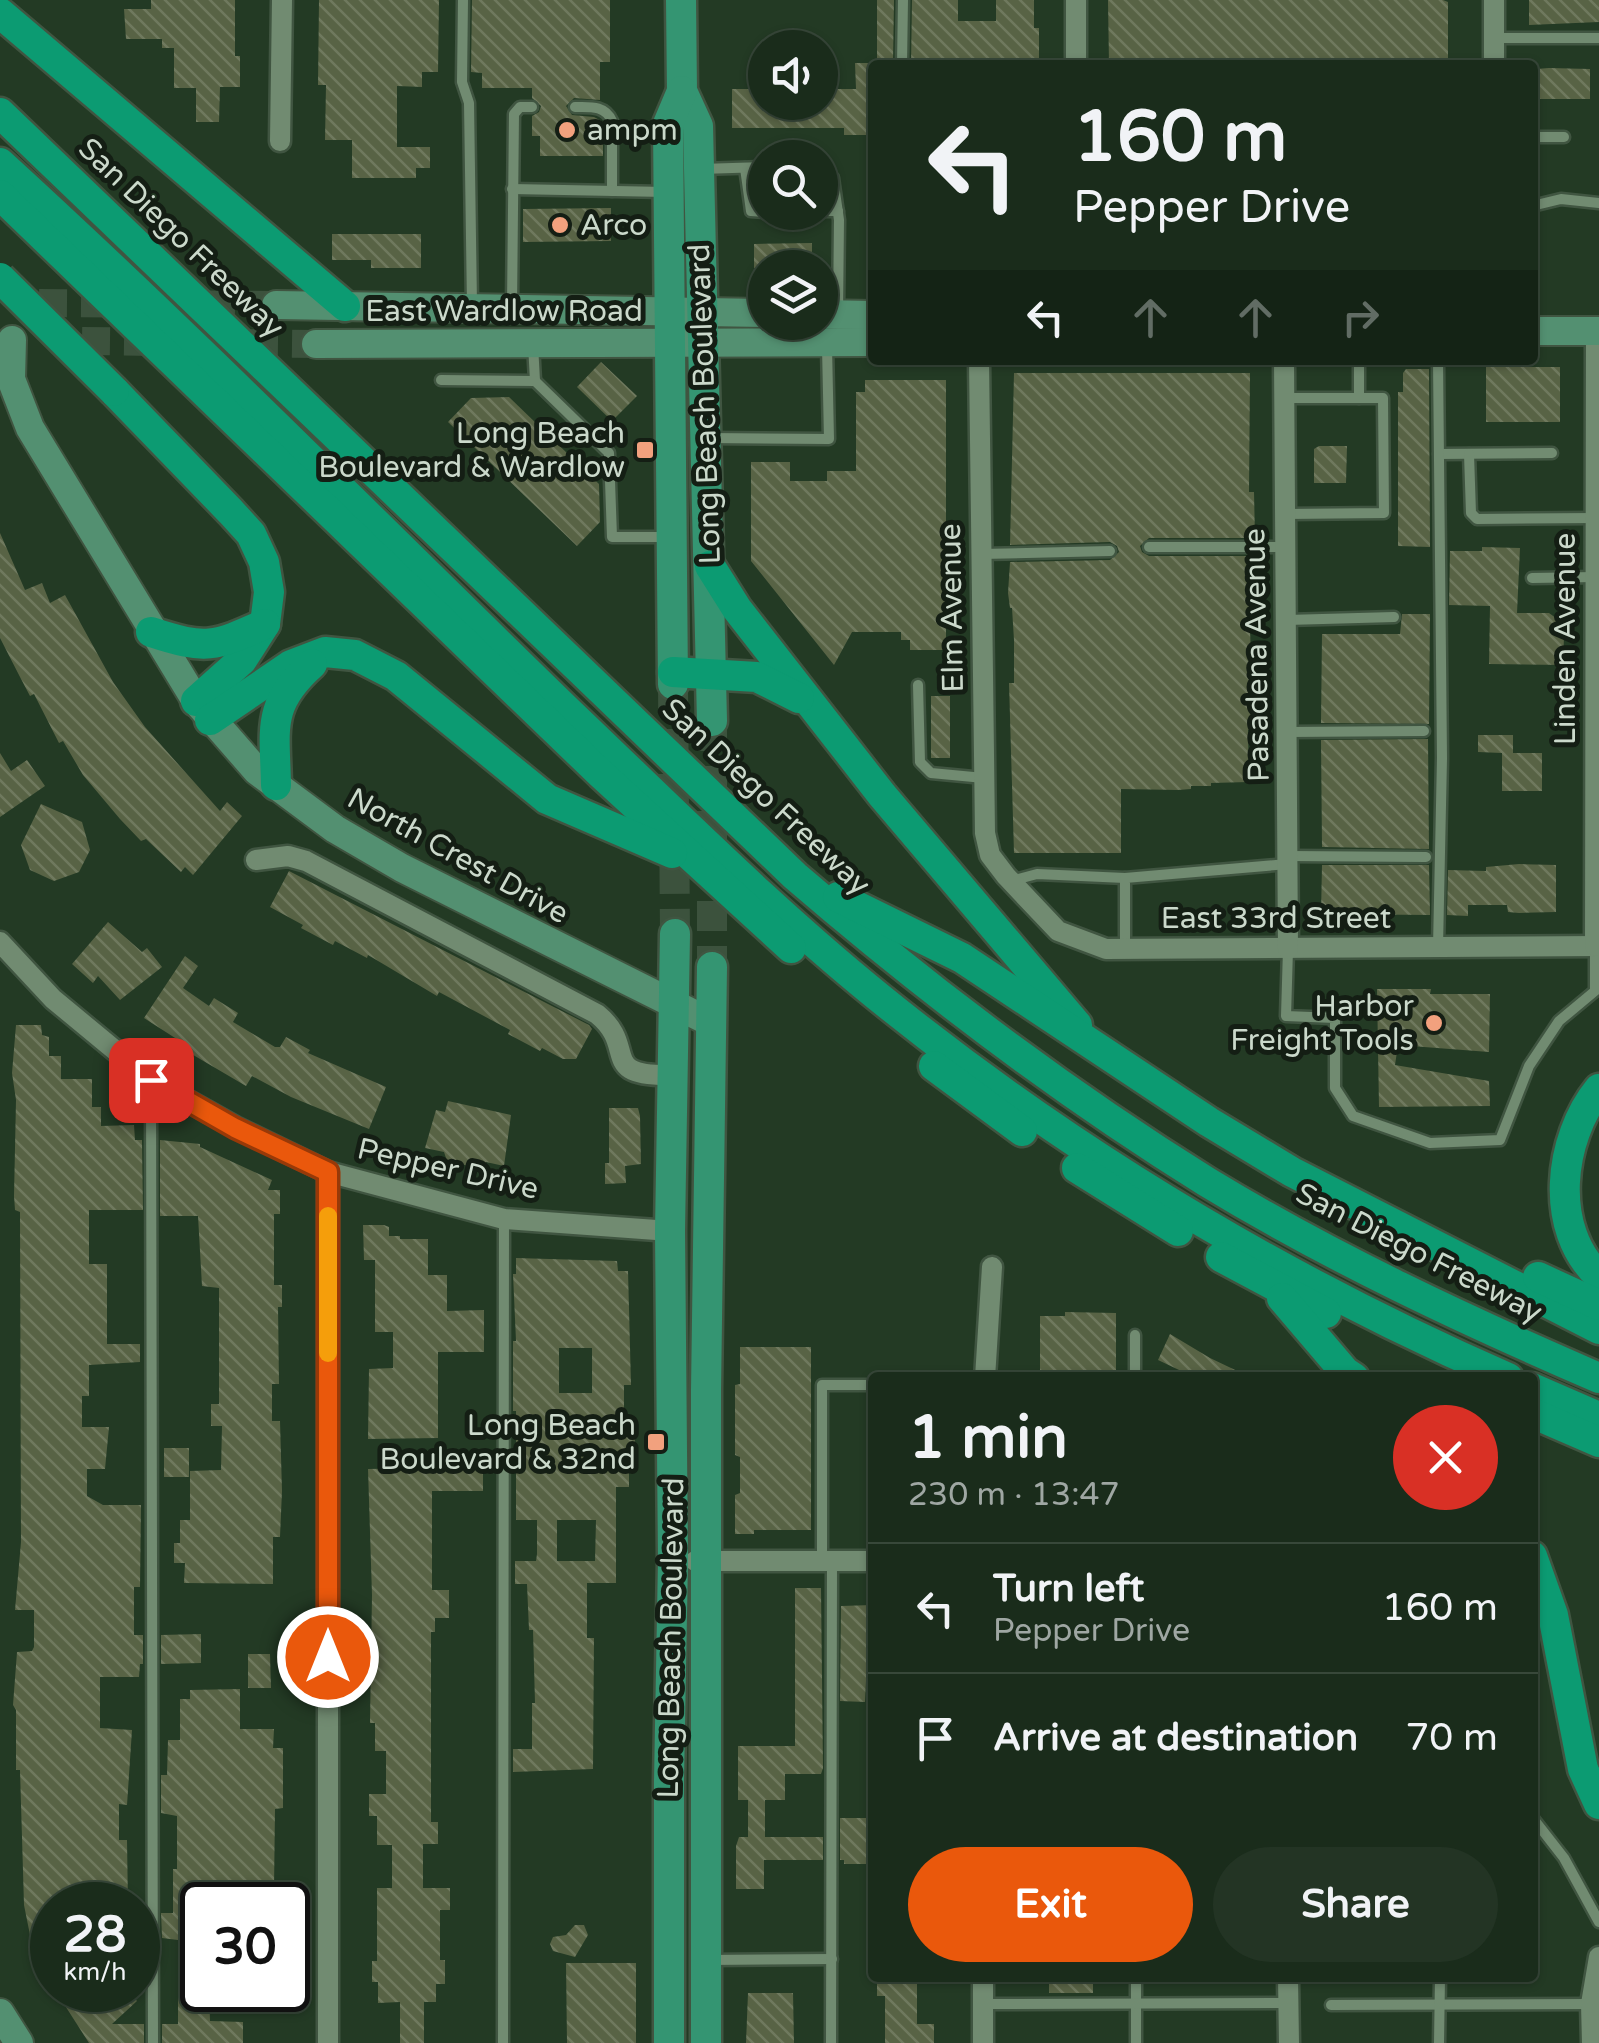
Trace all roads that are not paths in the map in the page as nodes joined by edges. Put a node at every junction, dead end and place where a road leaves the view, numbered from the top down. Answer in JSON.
{"nodes":[{"id":1,"x":282,"y":0,"type":"edge"},
{"id":2,"x":463,"y":0,"type":"edge"},
{"id":3,"x":680,"y":0,"type":"edge"},
{"id":4,"x":903,"y":0,"type":"edge"},
{"id":5,"x":1076,"y":0,"type":"edge"},
{"id":6,"x":1494,"y":0,"type":"edge"},
{"id":7,"x":0,"y":12,"type":"edge"},
{"id":8,"x":1494,"y":38,"type":"junction"},
{"id":9,"x":1599,"y":38,"type":"edge"},
{"id":10,"x":902,"y":60,"type":"edge"},
{"id":11,"x":1076,"y":60,"type":"edge"},
{"id":12,"x":1494,"y":60,"type":"edge"},
{"id":13,"x":682,"y":91,"type":"junction"},
{"id":14,"x":532,"y":107,"type":"dead end"},
{"id":15,"x":575,"y":107,"type":"dead end"},
{"id":16,"x":0,"y":113,"type":"edge"},
{"id":17,"x":1538,"y":137,"type":"edge"},
{"id":18,"x":1564,"y":137,"type":"dead end"},
{"id":19,"x":280,"y":141,"type":"dead end"},
{"id":20,"x":0,"y":144,"type":"edge"},
{"id":21,"x":0,"y":162,"type":"edge"},
{"id":22,"x":746,"y":168,"type":"joint"},
{"id":23,"x":699,"y":169,"type":"junction"},
{"id":24,"x":748,"y":185,"type":"edge"},
{"id":25,"x":512,"y":189,"type":"junction"},
{"id":26,"x":612,"y":191,"type":"junction"},
{"id":27,"x":668,"y":192,"type":"junction"},
{"id":28,"x":0,"y":195,"type":"edge"},
{"id":29,"x":1599,"y":203,"type":"edge"},
{"id":30,"x":1538,"y":205,"type":"edge"},
{"id":31,"x":0,"y":278,"type":"edge"},
{"id":32,"x":0,"y":302,"type":"edge"},
{"id":33,"x":38,"y":302,"type":"tunnel mouth"},
{"id":34,"x":276,"y":305,"type":"tunnel mouth"},
{"id":35,"x":345,"y":306,"type":"junction"},
{"id":36,"x":472,"y":306,"type":"junction"},
{"id":37,"x":512,"y":307,"type":"junction"},
{"id":38,"x":669,"y":312,"type":"junction"},
{"id":39,"x":704,"y":312,"type":"junction"},
{"id":40,"x":748,"y":313,"type":"edge"},
{"id":41,"x":838,"y":314,"type":"edge"},
{"id":42,"x":868,"y":315,"type":"edge"},
{"id":43,"x":1538,"y":331,"type":"edge"},
{"id":44,"x":1597,"y":331,"type":"edge"},
{"id":45,"x":6,"y":340,"type":"edge"},
{"id":46,"x":82,"y":341,"type":"tunnel mouth"},
{"id":47,"x":827,"y":342,"type":"junction"},
{"id":48,"x":868,"y":342,"type":"edge"},
{"id":49,"x":534,"y":343,"type":"junction"},
{"id":50,"x":704,"y":343,"type":"junction"},
{"id":51,"x":316,"y":344,"type":"tunnel mouth"},
{"id":52,"x":668,"y":344,"type":"junction"},
{"id":53,"x":979,"y":365,"type":"edge"},
{"id":54,"x":1284,"y":365,"type":"edge"},
{"id":55,"x":1359,"y":365,"type":"edge"},
{"id":56,"x":1438,"y":365,"type":"edge"},
{"id":57,"x":441,"y":380,"type":"dead end"},
{"id":58,"x":534,"y":382,"type":"junction"},
{"id":59,"x":1597,"y":387,"type":"edge"},
{"id":60,"x":1284,"y":398,"type":"junction"},
{"id":61,"x":1359,"y":398,"type":"junction"},
{"id":62,"x":707,"y":438,"type":"junction"},
{"id":63,"x":1439,"y":454,"type":"junction"},
{"id":64,"x":1469,"y":454,"type":"junction"},
{"id":65,"x":1552,"y":454,"type":"dead end"},
{"id":66,"x":1286,"y":514,"type":"junction"},
{"id":67,"x":1595,"y":518,"type":"junction"},
{"id":68,"x":672,"y":537,"type":"junction"},
{"id":69,"x":1149,"y":547,"type":"dead end"},
{"id":70,"x":1286,"y":547,"type":"junction"},
{"id":71,"x":1110,"y":551,"type":"dead end"},
{"id":72,"x":982,"y":554,"type":"junction"},
{"id":73,"x":710,"y":566,"type":"junction"},
{"id":74,"x":1595,"y":577,"type":"junction"},
{"id":75,"x":1532,"y":578,"type":"dead end"},
{"id":76,"x":1394,"y":618,"type":"dead end"},
{"id":77,"x":1286,"y":620,"type":"junction"},
{"id":78,"x":265,"y":624,"type":"junction"},
{"id":79,"x":151,"y":632,"type":"junction"},
{"id":80,"x":1597,"y":642,"type":"edge"},
{"id":81,"x":326,"y":652,"type":"junction"},
{"id":82,"x":712,"y":672,"type":"junction"},
{"id":83,"x":672,"y":678,"type":"joint"},
{"id":84,"x":918,"y":686,"type":"dead end"},
{"id":85,"x":815,"y":708,"type":"junction"},
{"id":86,"x":203,"y":710,"type":"junction"},
{"id":87,"x":712,"y":721,"type":"tunnel mouth"},
{"id":88,"x":1288,"y":732,"type":"junction"},
{"id":89,"x":1424,"y":732,"type":"dead end"},
{"id":90,"x":984,"y":778,"type":"junction"},
{"id":91,"x":276,"y":785,"type":"junction"},
{"id":92,"x":990,"y":855,"type":"joint"},
{"id":93,"x":1426,"y":856,"type":"dead end"},
{"id":94,"x":256,"y":860,"type":"dead end"},
{"id":95,"x":1289,"y":860,"type":"junction"},
{"id":96,"x":693,"y":862,"type":"junction"},
{"id":97,"x":793,"y":874,"type":"junction"},
{"id":98,"x":1124,"y":878,"type":"junction"},
{"id":99,"x":1010,"y":881,"type":"junction"},
{"id":100,"x":675,"y":934,"type":"tunnel mouth"},
{"id":101,"x":0,"y":942,"type":"edge"},
{"id":102,"x":1597,"y":946,"type":"edge"},
{"id":103,"x":1288,"y":948,"type":"junction"},
{"id":104,"x":1438,"y":948,"type":"junction"},
{"id":105,"x":1125,"y":949,"type":"junction"},
{"id":106,"x":0,"y":964,"type":"edge"},
{"id":107,"x":712,"y":967,"type":"tunnel mouth"},
{"id":108,"x":31,"y":978,"type":"junction"},
{"id":109,"x":674,"y":1004,"type":"junction"},
{"id":110,"x":712,"y":1022,"type":"junction"},
{"id":111,"x":1098,"y":1050,"type":"junction"},
{"id":112,"x":673,"y":1075,"type":"junction"},
{"id":113,"x":151,"y":1080,"type":"junction"},
{"id":114,"x":1599,"y":1089,"type":"edge"},
{"id":115,"x":328,"y":1172,"type":"junction"},
{"id":116,"x":1376,"y":1217,"type":"junction"},
{"id":117,"x":504,"y":1219,"type":"junction"},
{"id":118,"x":670,"y":1230,"type":"junction"},
{"id":119,"x":992,"y":1267,"type":"dead end"},
{"id":120,"x":1599,"y":1276,"type":"edge"},
{"id":121,"x":1273,"y":1288,"type":"junction"},
{"id":122,"x":1599,"y":1305,"type":"edge"},
{"id":123,"x":1599,"y":1329,"type":"edge"},
{"id":124,"x":1135,"y":1335,"type":"dead end"},
{"id":125,"x":985,"y":1372,"type":"edge"},
{"id":126,"x":1135,"y":1372,"type":"edge"},
{"id":127,"x":1345,"y":1372,"type":"edge"},
{"id":128,"x":1446,"y":1372,"type":"edge"},
{"id":129,"x":1495,"y":1372,"type":"edge"},
{"id":130,"x":1599,"y":1378,"type":"edge"},
{"id":131,"x":868,"y":1385,"type":"edge"},
{"id":132,"x":1538,"y":1391,"type":"edge"},
{"id":133,"x":1538,"y":1416,"type":"edge"},
{"id":134,"x":1599,"y":1417,"type":"edge"},
{"id":135,"x":1599,"y":1442,"type":"edge"},
{"id":136,"x":673,"y":1560,"type":"junction"},
{"id":137,"x":706,"y":1561,"type":"junction"},
{"id":138,"x":827,"y":1561,"type":"junction"},
{"id":139,"x":868,"y":1561,"type":"edge"},
{"id":140,"x":1538,"y":1573,"type":"edge"},
{"id":141,"x":1599,"y":1804,"type":"edge"},
{"id":142,"x":1538,"y":1824,"type":"edge"},
{"id":143,"x":1599,"y":1922,"type":"edge"},
{"id":144,"x":1599,"y":1957,"type":"edge"},
{"id":145,"x":832,"y":1959,"type":"junction"},
{"id":146,"x":707,"y":1960,"type":"junction"},
{"id":147,"x":984,"y":1982,"type":"edge"},
{"id":148,"x":1136,"y":1982,"type":"edge"},
{"id":149,"x":1288,"y":1982,"type":"edge"},
{"id":150,"x":1440,"y":1982,"type":"edge"},
{"id":151,"x":1136,"y":2002,"type":"junction"},
{"id":152,"x":1288,"y":2002,"type":"junction"},
{"id":153,"x":984,"y":2004,"type":"junction"},
{"id":154,"x":1591,"y":2004,"type":"junction"},
{"id":155,"x":1331,"y":2005,"type":"dead end"},
{"id":156,"x":1440,"y":2005,"type":"junction"},
{"id":157,"x":0,"y":2014,"type":"edge"},
{"id":158,"x":19,"y":2043,"type":"edge"},
{"id":159,"x":152,"y":2043,"type":"edge"},
{"id":160,"x":328,"y":2043,"type":"edge"},
{"id":161,"x":503,"y":2043,"type":"edge"},
{"id":162,"x":669,"y":2043,"type":"edge"},
{"id":163,"x":706,"y":2043,"type":"edge"},
{"id":164,"x":831,"y":2043,"type":"edge"},
{"id":165,"x":983,"y":2043,"type":"edge"},
{"id":166,"x":1136,"y":2043,"type":"edge"},
{"id":167,"x":1288,"y":2043,"type":"edge"},
{"id":168,"x":1439,"y":2043,"type":"edge"},
{"id":169,"x":1592,"y":2043,"type":"edge"}],
"edges":[{"from":1,"to":19,"type":"street"},
{"from":2,"to":36,"type":"lane"},
{"from":3,"to":13,"type":"main road","name":"Long Beach Boulevard"},
{"from":4,"to":10,"type":"lane"},
{"from":5,"to":11,"type":"street"},
{"from":6,"to":8,"type":"street"},
{"from":7,"to":35,"type":"highway"},
{"from":8,"to":9,"type":"lane"},
{"from":8,"to":12,"type":"street"},
{"from":13,"to":23,"type":"main road","name":"Long Beach Boulevard"},
{"from":13,"to":27,"type":"main road","name":"Long Beach Boulevard"},
{"from":14,"to":25,"type":"lane"},
{"from":15,"to":26,"type":"lane"},
{"from":16,"to":97,"type":"highway","name":"San Diego Freeway"},
{"from":17,"to":18,"type":"lane"},
{"from":20,"to":97,"type":"highway"},
{"from":21,"to":129,"type":"highway"},
{"from":22,"to":23,"type":"lane"},
{"from":22,"to":24,"type":"lane"},
{"from":23,"to":39,"type":"main road","name":"Long Beach Boulevard"},
{"from":25,"to":26,"type":"lane"},
{"from":25,"to":37,"type":"lane"},
{"from":26,"to":27,"type":"lane"},
{"from":27,"to":38,"type":"main road","name":"Long Beach Boulevard"},
{"from":28,"to":96,"type":"highway"},
{"from":29,"to":30,"type":"lane"},
{"from":31,"to":78,"type":"highway","bridge":true},
{"from":32,"to":33,"type":"main road"},
{"from":34,"to":35,"type":"main road","name":"East Wardlow Road"},
{"from":35,"to":36,"type":"main road","name":"East Wardlow Road"},
{"from":36,"to":37,"type":"main road","name":"East Wardlow Road"},
{"from":37,"to":38,"type":"main road","name":"East Wardlow Road"},
{"from":38,"to":39,"type":"main road","name":"East Wardlow Road"},
{"from":38,"to":52,"type":"main road","name":"Long Beach Boulevard"},
{"from":39,"to":40,"type":"main road","name":"East Wardlow Road"},
{"from":39,"to":50,"type":"main road","name":"Long Beach Boulevard"},
{"from":41,"to":42,"type":"main road"},
{"from":43,"to":44,"type":"main road"},
{"from":44,"to":59,"type":"street","name":"Linden Avenue"},
{"from":45,"to":46,"type":"main road"},
{"from":45,"to":79,"type":"main road","name":"North Crest Drive"},
{"from":47,"to":48,"type":"main road","name":"East Wardlow Road"},
{"from":47,"to":50,"type":"main road","name":"East Wardlow Road"},
{"from":47,"to":62,"type":"lane"},
{"from":49,"to":51,"type":"main road","name":"East Wardlow Road"},
{"from":49,"to":52,"type":"main road","name":"East Wardlow Road"},
{"from":49,"to":58,"type":"lane"},
{"from":50,"to":52,"type":"main road","name":"East Wardlow Road"},
{"from":50,"to":62,"type":"main road","name":"Long Beach Boulevard"},
{"from":52,"to":68,"type":"main road","name":"Long Beach Boulevard"},
{"from":53,"to":72,"type":"street","name":"Elm Avenue"},
{"from":54,"to":60,"type":"street","name":"Pasadena Avenue"},
{"from":55,"to":61,"type":"lane"},
{"from":56,"to":63,"type":"lane"},
{"from":57,"to":58,"type":"lane"},
{"from":58,"to":68,"type":"lane"},
{"from":59,"to":67,"type":"street","name":"Linden Avenue"},
{"from":60,"to":61,"type":"lane"},
{"from":60,"to":66,"type":"street","name":"Pasadena Avenue"},
{"from":61,"to":66,"type":"lane"},
{"from":62,"to":73,"type":"main road","name":"Long Beach Boulevard"},
{"from":63,"to":64,"type":"lane"},
{"from":63,"to":104,"type":"lane"},
{"from":64,"to":65,"type":"lane"},
{"from":64,"to":67,"type":"lane"},
{"from":66,"to":70,"type":"street","name":"Pasadena Avenue"},
{"from":67,"to":74,"type":"street","name":"Linden Avenue"},
{"from":68,"to":83,"type":"main road","name":"Long Beach Boulevard"},
{"from":69,"to":70,"type":"lane"},
{"from":70,"to":77,"type":"street","name":"Pasadena Avenue"},
{"from":71,"to":72,"type":"lane"},
{"from":72,"to":90,"type":"street","name":"Elm Avenue"},
{"from":73,"to":82,"type":"main road","name":"Long Beach Boulevard"},
{"from":73,"to":85,"type":"highway"},
{"from":74,"to":75,"type":"lane"},
{"from":74,"to":80,"type":"street","name":"Linden Avenue"},
{"from":76,"to":77,"type":"lane"},
{"from":77,"to":88,"type":"street","name":"Pasadena Avenue"},
{"from":78,"to":79,"type":"highway"},
{"from":78,"to":86,"type":"highway"},
{"from":79,"to":86,"type":"main road","name":"North Crest Drive"},
{"from":80,"to":102,"type":"street","name":"Linden Avenue"},
{"from":81,"to":86,"type":"highway"},
{"from":81,"to":91,"type":"highway"},
{"from":81,"to":96,"type":"highway"},
{"from":82,"to":83,"type":"highway"},
{"from":82,"to":85,"type":"highway"},
{"from":82,"to":87,"type":"main road","name":"Long Beach Boulevard"},
{"from":84,"to":90,"type":"lane"},
{"from":85,"to":111,"type":"highway"},
{"from":86,"to":91,"type":"main road","name":"North Crest Drive"},
{"from":88,"to":89,"type":"lane"},
{"from":88,"to":95,"type":"street","name":"Pasadena Avenue"},
{"from":90,"to":92,"type":"street","name":"Elm Avenue"},
{"from":91,"to":109,"type":"main road","name":"North Crest Drive"},
{"from":92,"to":99,"type":"street","name":"East 33rd Street"},
{"from":93,"to":95,"type":"lane"},
{"from":94,"to":112,"type":"street"},
{"from":95,"to":98,"type":"lane"},
{"from":95,"to":103,"type":"street","name":"Pasadena Avenue"},
{"from":96,"to":121,"type":"highway"},
{"from":97,"to":111,"type":"highway"},
{"from":97,"to":130,"type":"highway","name":"San Diego Freeway"},
{"from":98,"to":99,"type":"lane"},
{"from":98,"to":105,"type":"lane"},
{"from":99,"to":105,"type":"street","name":"East 33rd Street"},
{"from":100,"to":109,"type":"main road","name":"Long Beach Boulevard"},
{"from":101,"to":108,"type":"street","name":"Pepper Drive"},
{"from":102,"to":103,"type":"lane"},
{"from":102,"to":104,"type":"street","name":"East 33rd Street"},
{"from":103,"to":104,"type":"street","name":"East 33rd Street"},
{"from":103,"to":105,"type":"street","name":"East 33rd Street"},
{"from":106,"to":108,"type":"street","name":"Pepper Drive"},
{"from":107,"to":110,"type":"main road","name":"Long Beach Boulevard"},
{"from":108,"to":113,"type":"street","name":"Pepper Drive"},
{"from":109,"to":110,"type":"main road","name":"North Crest Drive"},
{"from":109,"to":112,"type":"main road","name":"Long Beach Boulevard"},
{"from":110,"to":137,"type":"main road","name":"Long Beach Boulevard"},
{"from":111,"to":116,"type":"highway"},
{"from":112,"to":118,"type":"main road","name":"Long Beach Boulevard"},
{"from":113,"to":115,"type":"street","name":"Pepper Drive"},
{"from":113,"to":159,"type":"lane"},
{"from":114,"to":120,"type":"highway"},
{"from":115,"to":117,"type":"street","name":"Pepper Drive"},
{"from":115,"to":160,"type":"street"},
{"from":116,"to":122,"type":"highway"},
{"from":116,"to":123,"type":"highway"},
{"from":117,"to":118,"type":"street","name":"Pepper Drive"},
{"from":117,"to":161,"type":"lane"},
{"from":118,"to":136,"type":"main road","name":"Long Beach Boulevard"},
{"from":119,"to":125,"type":"street"},
{"from":121,"to":127,"type":"highway"},
{"from":121,"to":128,"type":"highway"},
{"from":124,"to":126,"type":"lane"},
{"from":131,"to":138,"type":"lane"},
{"from":132,"to":134,"type":"highway"},
{"from":133,"to":135,"type":"highway"},
{"from":136,"to":137,"type":"street"},
{"from":136,"to":162,"type":"main road","name":"Long Beach Boulevard"},
{"from":137,"to":138,"type":"street"},
{"from":137,"to":146,"type":"main road","name":"Long Beach Boulevard"},
{"from":138,"to":139,"type":"street"},
{"from":138,"to":145,"type":"lane"},
{"from":140,"to":141,"type":"highway"},
{"from":142,"to":143,"type":"lane"},
{"from":144,"to":154,"type":"street"},
{"from":145,"to":146,"type":"lane"},
{"from":145,"to":164,"type":"lane"},
{"from":146,"to":163,"type":"main road","name":"Long Beach Boulevard"},
{"from":147,"to":153,"type":"street"},
{"from":148,"to":151,"type":"lane"},
{"from":149,"to":152,"type":"street"},
{"from":150,"to":156,"type":"lane"},
{"from":151,"to":152,"type":"lane"},
{"from":151,"to":153,"type":"lane"},
{"from":151,"to":166,"type":"lane"},
{"from":152,"to":167,"type":"street"},
{"from":153,"to":165,"type":"street"},
{"from":154,"to":156,"type":"lane"},
{"from":154,"to":169,"type":"street"},
{"from":155,"to":156,"type":"lane"},
{"from":156,"to":168,"type":"lane"},
{"from":157,"to":158,"type":"main road"}]}
